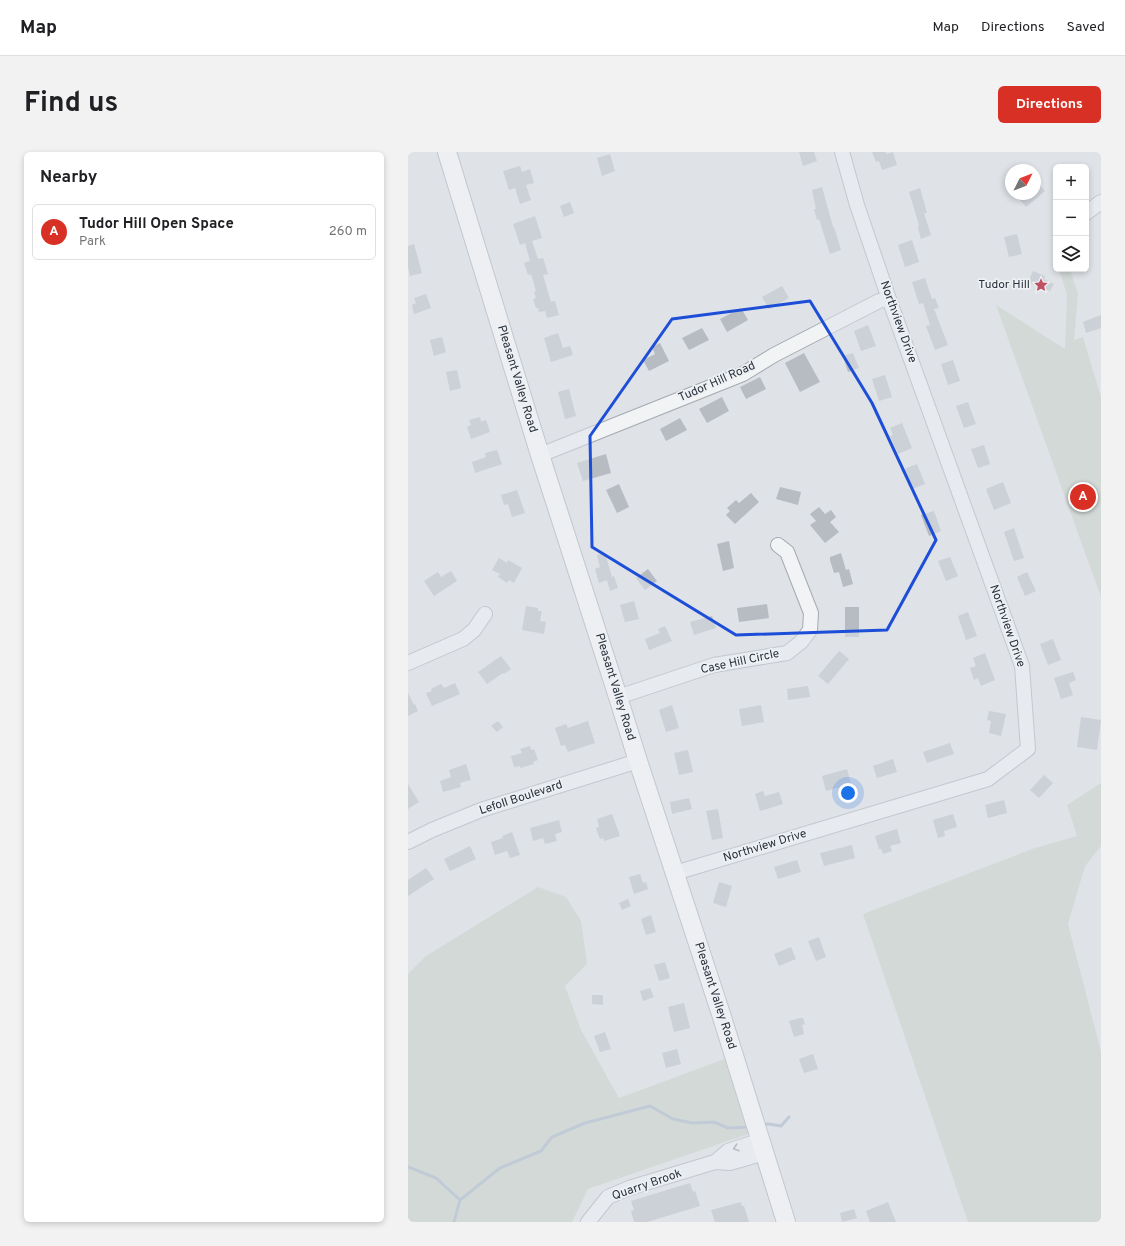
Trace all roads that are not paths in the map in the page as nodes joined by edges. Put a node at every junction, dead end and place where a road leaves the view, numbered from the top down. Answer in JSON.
{"nodes":[{"id":1,"x":447,"y":152,"type":"edge"},
{"id":2,"x":842,"y":152,"type":"edge"},
{"id":3,"x":1101,"y":202,"type":"edge"},
{"id":4,"x":1089,"y":211,"type":"edge"},
{"id":5,"x":889,"y":299,"type":"junction"},
{"id":6,"x":540,"y":455,"type":"junction"},
{"id":7,"x":778,"y":545,"type":"dead end"},
{"id":8,"x":485,"y":614,"type":"dead end"},
{"id":9,"x":408,"y":664,"type":"edge"},
{"id":10,"x":618,"y":697,"type":"junction"},
{"id":11,"x":638,"y":761,"type":"junction"},
{"id":12,"x":408,"y":842,"type":"edge"},
{"id":13,"x":675,"y":873,"type":"junction"},
{"id":14,"x":763,"y":1147,"type":"junction"},
{"id":15,"x":588,"y":1222,"type":"edge"},
{"id":16,"x":786,"y":1222,"type":"edge"}],
"edges":[{"from":1,"to":6,"type":"main road","name":"Pleasant Valley Road"},
{"from":2,"to":5,"type":"street","name":"Northview Drive"},
{"from":3,"to":4,"type":"street"},
{"from":5,"to":6,"type":"street","name":"Tudor Hill Road"},
{"from":5,"to":13,"type":"street","name":"Northview Drive"},
{"from":6,"to":10,"type":"main road","name":"Pleasant Valley Road"},
{"from":7,"to":10,"type":"street","name":"Case Hill Circle"},
{"from":8,"to":9,"type":"street"},
{"from":10,"to":11,"type":"main road","name":"Pleasant Valley Road"},
{"from":11,"to":12,"type":"street","name":"Lefoll Boulevard"},
{"from":11,"to":13,"type":"main road","name":"Pleasant Valley Road"},
{"from":13,"to":14,"type":"main road","name":"Pleasant Valley Road"},
{"from":14,"to":15,"type":"street","name":"Quarry Brook"},
{"from":14,"to":16,"type":"main road","name":"Pleasant Valley Road"}]}
